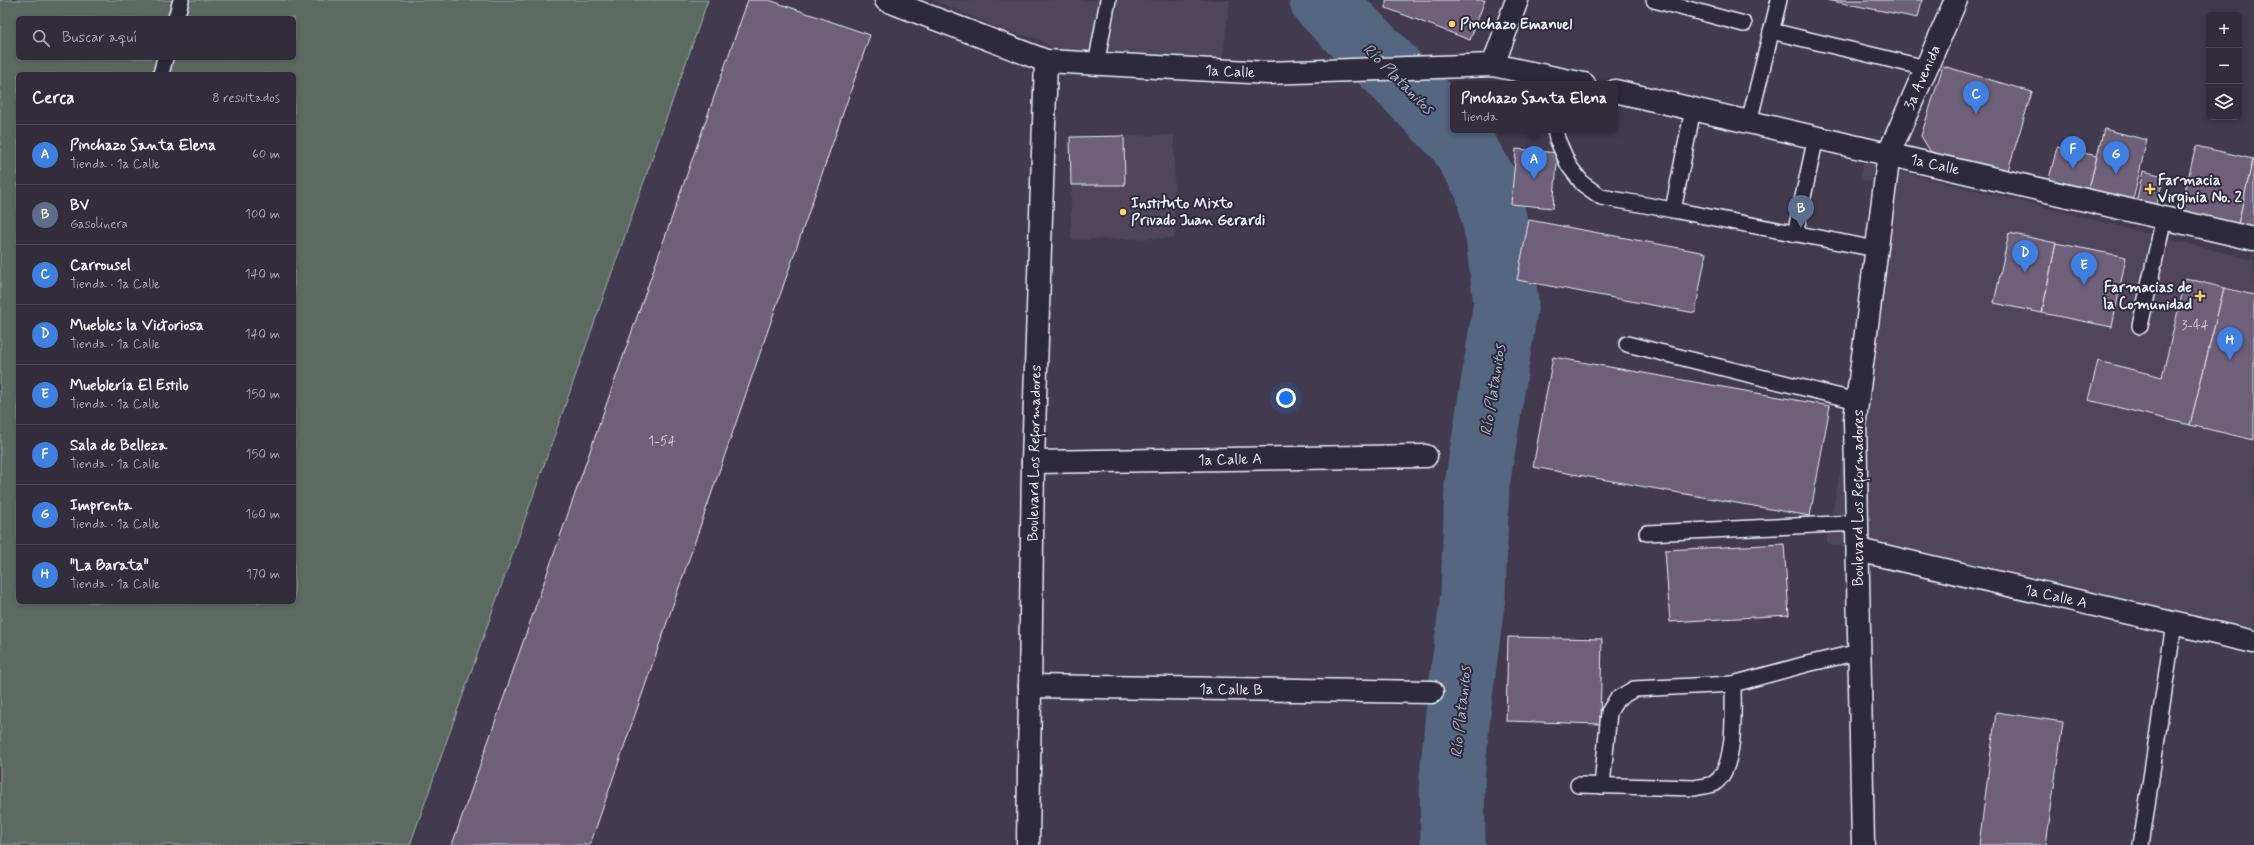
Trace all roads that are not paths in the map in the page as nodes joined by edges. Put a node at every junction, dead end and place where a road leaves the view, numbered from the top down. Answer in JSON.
{"nodes":[{"id":1,"x":181,"y":0,"type":"edge"},
{"id":2,"x":886,"y":0,"type":"edge"},
{"id":3,"x":1108,"y":0,"type":"edge"},
{"id":4,"x":1517,"y":0,"type":"edge"},
{"id":5,"x":1654,"y":0,"type":"edge"},
{"id":6,"x":1779,"y":0,"type":"edge"},
{"id":7,"x":1956,"y":0,"type":"edge"},
{"id":8,"x":177,"y":16,"type":"edge"},
{"id":9,"x":1744,"y":24,"type":"dead end"},
{"id":10,"x":1771,"y":31,"type":"junction"},
{"id":11,"x":164,"y":60,"type":"edge"},
{"id":12,"x":1046,"y":61,"type":"junction"},
{"id":13,"x":1096,"y":65,"type":"junction"},
{"id":14,"x":1493,"y":65,"type":"junction"},
{"id":15,"x":1926,"y":68,"type":"junction"},
{"id":16,"x":162,"y":72,"type":"edge"},
{"id":17,"x":1547,"y":80,"type":"edge"},
{"id":18,"x":1618,"y":92,"type":"edge"},
{"id":19,"x":1693,"y":109,"type":"junction"},
{"id":20,"x":1749,"y":122,"type":"junction"},
{"id":21,"x":1556,"y":133,"type":"edge"},
{"id":22,"x":1816,"y":137,"type":"junction"},
{"id":23,"x":1889,"y":153,"type":"junction"},
{"id":24,"x":1673,"y":210,"type":"junction"},
{"id":25,"x":2164,"y":218,"type":"junction"},
{"id":26,"x":1796,"y":234,"type":"junction"},
{"id":27,"x":2254,"y":239,"type":"edge"},
{"id":28,"x":1876,"y":248,"type":"junction"},
{"id":29,"x":2140,"y":326,"type":"dead end"},
{"id":30,"x":1627,"y":344,"type":"dead end"},
{"id":31,"x":1857,"y":401,"type":"junction"},
{"id":32,"x":1426,"y":456,"type":"dead end"},
{"id":33,"x":1033,"y":462,"type":"junction"},
{"id":34,"x":1857,"y":523,"type":"junction"},
{"id":35,"x":1647,"y":533,"type":"dead end"},
{"id":36,"x":1858,"y":550,"type":"junction"},
{"id":37,"x":2174,"y":624,"type":"junction"},
{"id":38,"x":2254,"y":642,"type":"edge"},
{"id":39,"x":1860,"y":652,"type":"junction"},
{"id":40,"x":1733,"y":684,"type":"junction"},
{"id":41,"x":1030,"y":686,"type":"junction"},
{"id":42,"x":1432,"y":692,"type":"dead end"},
{"id":43,"x":1578,"y":785,"type":"dead end"},
{"id":44,"x":1602,"y":786,"type":"junction"},
{"id":45,"x":1028,"y":845,"type":"edge"},
{"id":46,"x":1863,"y":845,"type":"edge"},
{"id":47,"x":2141,"y":845,"type":"edge"}],
"edges":[{"from":1,"to":8,"type":"lane"},
{"from":2,"to":12,"type":"main road","name":"1a Calle"},
{"from":3,"to":13,"type":"lane"},
{"from":4,"to":14,"type":"main road"},
{"from":5,"to":9,"type":"lane"},
{"from":6,"to":10,"type":"lane"},
{"from":7,"to":15,"type":"main road","name":"3a Avenida"},
{"from":10,"to":15,"type":"lane"},
{"from":10,"to":20,"type":"lane"},
{"from":11,"to":16,"type":"lane"},
{"from":12,"to":13,"type":"main road","name":"1a Calle"},
{"from":12,"to":33,"type":"main road","name":"Boulevard Los Reformadores"},
{"from":13,"to":14,"type":"main road","name":"1a Calle"},
{"from":14,"to":17,"type":"main road","name":"1a Calle"},
{"from":15,"to":23,"type":"main road","name":"3a Avenida"},
{"from":18,"to":19,"type":"main road","name":"1a Calle"},
{"from":19,"to":20,"type":"main road","name":"1a Calle"},
{"from":19,"to":24,"type":"lane"},
{"from":20,"to":22,"type":"main road","name":"1a Calle"},
{"from":21,"to":24,"type":"lane"},
{"from":22,"to":23,"type":"main road","name":"1a Calle"},
{"from":22,"to":26,"type":"lane"},
{"from":23,"to":25,"type":"main road","name":"1a Calle"},
{"from":23,"to":28,"type":"main road","name":"Boulevard Los Reformadores"},
{"from":24,"to":26,"type":"lane"},
{"from":25,"to":27,"type":"main road","name":"1a Calle"},
{"from":25,"to":29,"type":"lane"},
{"from":26,"to":28,"type":"lane"},
{"from":28,"to":31,"type":"main road","name":"Boulevard Los Reformadores"},
{"from":30,"to":31,"type":"lane"},
{"from":31,"to":34,"type":"main road","name":"Boulevard Los Reformadores"},
{"from":32,"to":33,"type":"main road","name":"1a Calle A"},
{"from":33,"to":41,"type":"main road","name":"Boulevard Los Reformadores"},
{"from":34,"to":35,"type":"lane"},
{"from":34,"to":36,"type":"main road","name":"Boulevard Los Reformadores"},
{"from":36,"to":37,"type":"main road","name":"1a Calle A"},
{"from":36,"to":39,"type":"main road","name":"Boulevard Los Reformadores"},
{"from":37,"to":38,"type":"main road","name":"1a Calle A"},
{"from":37,"to":47,"type":"lane"},
{"from":39,"to":40,"type":"lane"},
{"from":39,"to":46,"type":"main road","name":"Boulevard Los Reformadores"},
{"from":40,"to":44,"type":"lane"},
{"from":40,"to":44,"type":"lane"},
{"from":41,"to":42,"type":"main road","name":"1a Calle B"},
{"from":41,"to":45,"type":"main road","name":"Boulevard Los Reformadores"},
{"from":43,"to":44,"type":"lane"}]}
